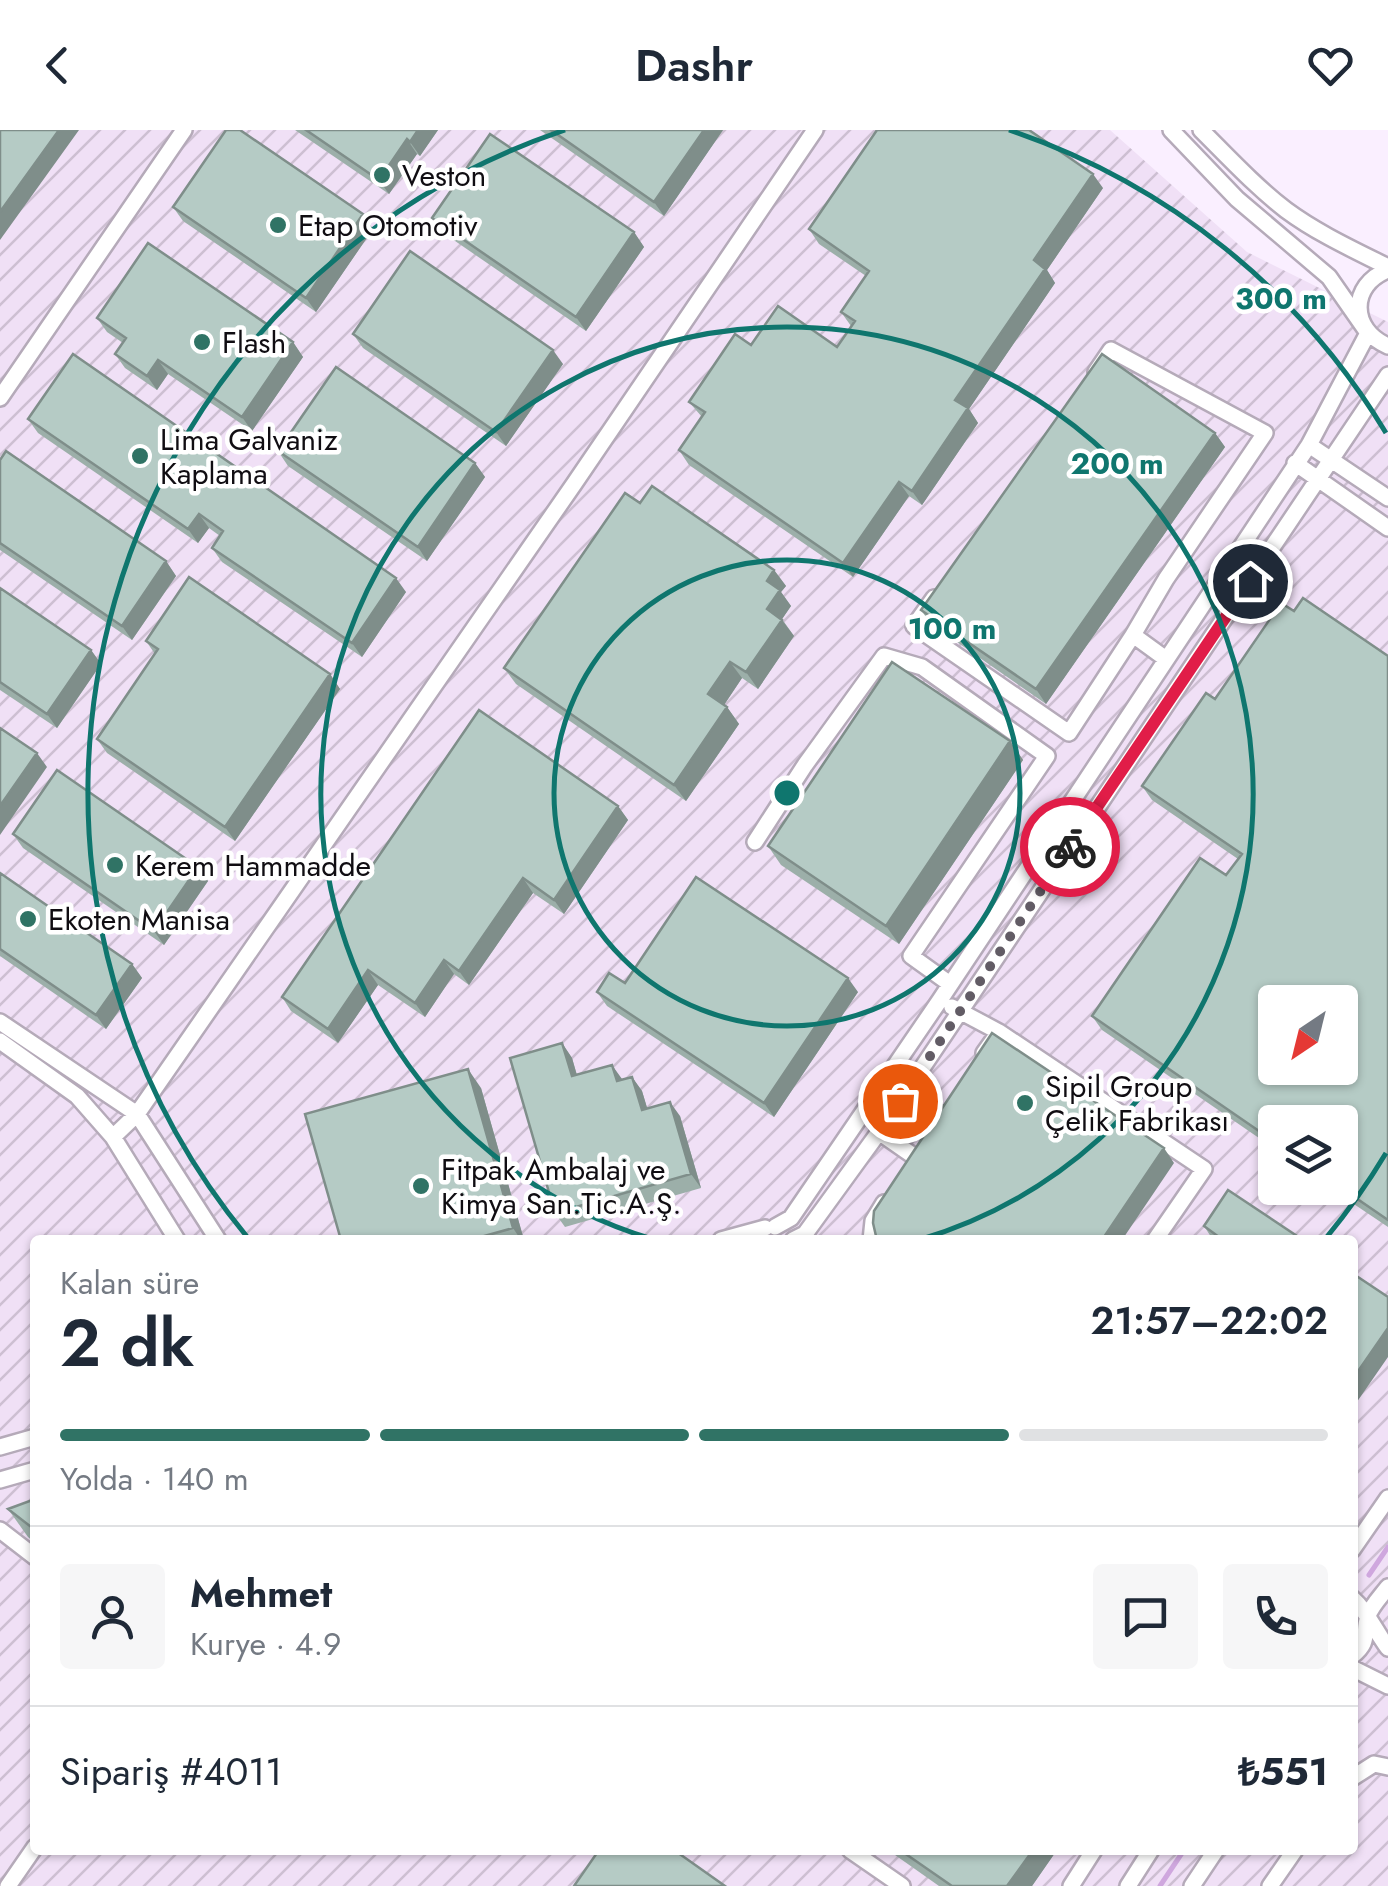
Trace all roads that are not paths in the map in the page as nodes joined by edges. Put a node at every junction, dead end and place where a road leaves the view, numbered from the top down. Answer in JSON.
{"nodes":[{"id":1,"x":184,"y":130,"type":"edge"},
{"id":2,"x":815,"y":130,"type":"edge"},
{"id":3,"x":1171,"y":130,"type":"edge"},
{"id":4,"x":1201,"y":130,"type":"edge"},
{"id":5,"x":1388,"y":268,"type":"edge"},
{"id":6,"x":1368,"y":333,"type":"junction"},
{"id":7,"x":1388,"y":346,"type":"edge"},
{"id":8,"x":1388,"y":374,"type":"edge"},
{"id":9,"x":1090,"y":381,"type":"edge"},
{"id":10,"x":0,"y":398,"type":"edge"},
{"id":11,"x":1308,"y":445,"type":"junction"},
{"id":12,"x":1331,"y":459,"type":"junction"},
{"id":13,"x":1295,"y":464,"type":"junction"},
{"id":14,"x":1317,"y":481,"type":"junction"},
{"id":15,"x":1388,"y":498,"type":"edge"},
{"id":16,"x":1388,"y":528,"type":"edge"},
{"id":17,"x":948,"y":580,"type":"edge"},
{"id":18,"x":1134,"y":635,"type":"junction"},
{"id":19,"x":1166,"y":659,"type":"junction"},
{"id":20,"x":755,"y":842,"type":"dead end"},
{"id":21,"x":950,"y":984,"type":"junction"},
{"id":22,"x":940,"y":1000,"type":"junction"},
{"id":23,"x":959,"y":1012,"type":"junction"},
{"id":24,"x":0,"y":1022,"type":"edge"},
{"id":25,"x":999,"y":1032,"type":"junction"},
{"id":26,"x":0,"y":1041,"type":"edge"},
{"id":27,"x":978,"y":1063,"type":"edge"},
{"id":28,"x":957,"y":1094,"type":"edge"},
{"id":29,"x":900,"y":1101,"type":"junction"},
{"id":30,"x":137,"y":1114,"type":"junction"},
{"id":31,"x":936,"y":1125,"type":"junction"},
{"id":32,"x":879,"y":1132,"type":"junction"},
{"id":33,"x":113,"y":1137,"type":"junction"},
{"id":34,"x":915,"y":1156,"type":"junction"},
{"id":35,"x":904,"y":1173,"type":"edge"},
{"id":36,"x":894,"y":1189,"type":"edge"},
{"id":37,"x":828,"y":1201,"type":"junction"},
{"id":38,"x":174,"y":1235,"type":"edge"},
{"id":39,"x":215,"y":1235,"type":"edge"},
{"id":40,"x":775,"y":1235,"type":"edge"},
{"id":41,"x":820,"y":1235,"type":"edge"},
{"id":42,"x":871,"y":1235,"type":"edge"},
{"id":43,"x":1158,"y":1235,"type":"edge"},
{"id":44,"x":30,"y":1438,"type":"edge"},
{"id":45,"x":0,"y":1447,"type":"edge"},
{"id":46,"x":30,"y":1471,"type":"edge"},
{"id":47,"x":0,"y":1480,"type":"edge"},
{"id":48,"x":1388,"y":1498,"type":"edge"},
{"id":49,"x":0,"y":1530,"type":"edge"},
{"id":50,"x":1358,"y":1541,"type":"edge"},
{"id":51,"x":30,"y":1553,"type":"edge"},
{"id":52,"x":1388,"y":1586,"type":"edge"},
{"id":53,"x":1358,"y":1603,"type":"edge"},
{"id":54,"x":1367,"y":1618,"type":"junction"},
{"id":55,"x":1388,"y":1648,"type":"edge"},
{"id":56,"x":1358,"y":1649,"type":"edge"},
{"id":57,"x":1358,"y":1671,"type":"edge"},
{"id":58,"x":1388,"y":1686,"type":"edge"},
{"id":59,"x":1388,"y":1767,"type":"edge"},
{"id":60,"x":1358,"y":1774,"type":"edge"},
{"id":61,"x":30,"y":1854,"type":"edge"},
{"id":62,"x":857,"y":1855,"type":"edge"},
{"id":63,"x":1091,"y":1855,"type":"edge"},
{"id":64,"x":1149,"y":1855,"type":"edge"},
{"id":65,"x":1213,"y":1855,"type":"edge"},
{"id":66,"x":1292,"y":1855,"type":"edge"},
{"id":67,"x":8,"y":1886,"type":"edge"},
{"id":68,"x":902,"y":1886,"type":"edge"},
{"id":69,"x":1071,"y":1886,"type":"edge"},
{"id":70,"x":1128,"y":1886,"type":"edge"},
{"id":71,"x":1192,"y":1886,"type":"edge"},
{"id":72,"x":1270,"y":1886,"type":"edge"}],
"edges":[{"from":1,"to":10,"type":"street"},
{"from":2,"to":30,"type":"street"},
{"from":3,"to":6,"type":"street"},
{"from":4,"to":5,"type":"street"},
{"from":5,"to":6,"type":"street"},
{"from":6,"to":7,"type":"street"},
{"from":6,"to":11,"type":"street"},
{"from":8,"to":12,"type":"street"},
{"from":9,"to":18,"type":"street"},
{"from":11,"to":12,"type":"street"},
{"from":11,"to":13,"type":"street"},
{"from":12,"to":14,"type":"street"},
{"from":12,"to":15,"type":"street"},
{"from":13,"to":14,"type":"street"},
{"from":13,"to":19,"type":"street"},
{"from":14,"to":16,"type":"street"},
{"from":14,"to":23,"type":"street"},
{"from":17,"to":18,"type":"street"},
{"from":18,"to":19,"type":"street"},
{"from":19,"to":21,"type":"street"},
{"from":20,"to":21,"type":"street"},
{"from":21,"to":22,"type":"street"},
{"from":22,"to":23,"type":"street"},
{"from":22,"to":40,"type":"street"},
{"from":23,"to":25,"type":"street"},
{"from":23,"to":29,"type":"street"},
{"from":24,"to":30,"type":"street"},
{"from":25,"to":27,"type":"street"},
{"from":25,"to":43,"type":"street"},
{"from":26,"to":33,"type":"street"},
{"from":28,"to":31,"type":"street"},
{"from":29,"to":31,"type":"street"},
{"from":29,"to":32,"type":"street"},
{"from":30,"to":33,"type":"street"},
{"from":30,"to":39,"type":"street"},
{"from":31,"to":34,"type":"street"},
{"from":32,"to":34,"type":"street"},
{"from":32,"to":37,"type":"street"},
{"from":33,"to":38,"type":"street"},
{"from":34,"to":35,"type":"street"},
{"from":36,"to":42,"type":"street"},
{"from":37,"to":40,"type":"street"},
{"from":37,"to":41,"type":"street"},
{"from":44,"to":45,"type":"street"},
{"from":46,"to":47,"type":"street"},
{"from":48,"to":50,"type":"street"},
{"from":49,"to":51,"type":"street"},
{"from":52,"to":54,"type":"street"},
{"from":53,"to":54,"type":"street"},
{"from":54,"to":55,"type":"street"},
{"from":54,"to":56,"type":"street"},
{"from":57,"to":58,"type":"street"},
{"from":59,"to":60,"type":"street"},
{"from":61,"to":67,"type":"street"},
{"from":62,"to":68,"type":"street"},
{"from":63,"to":69,"type":"street"},
{"from":64,"to":70,"type":"street"},
{"from":65,"to":71,"type":"street"},
{"from":66,"to":72,"type":"street"}]}
